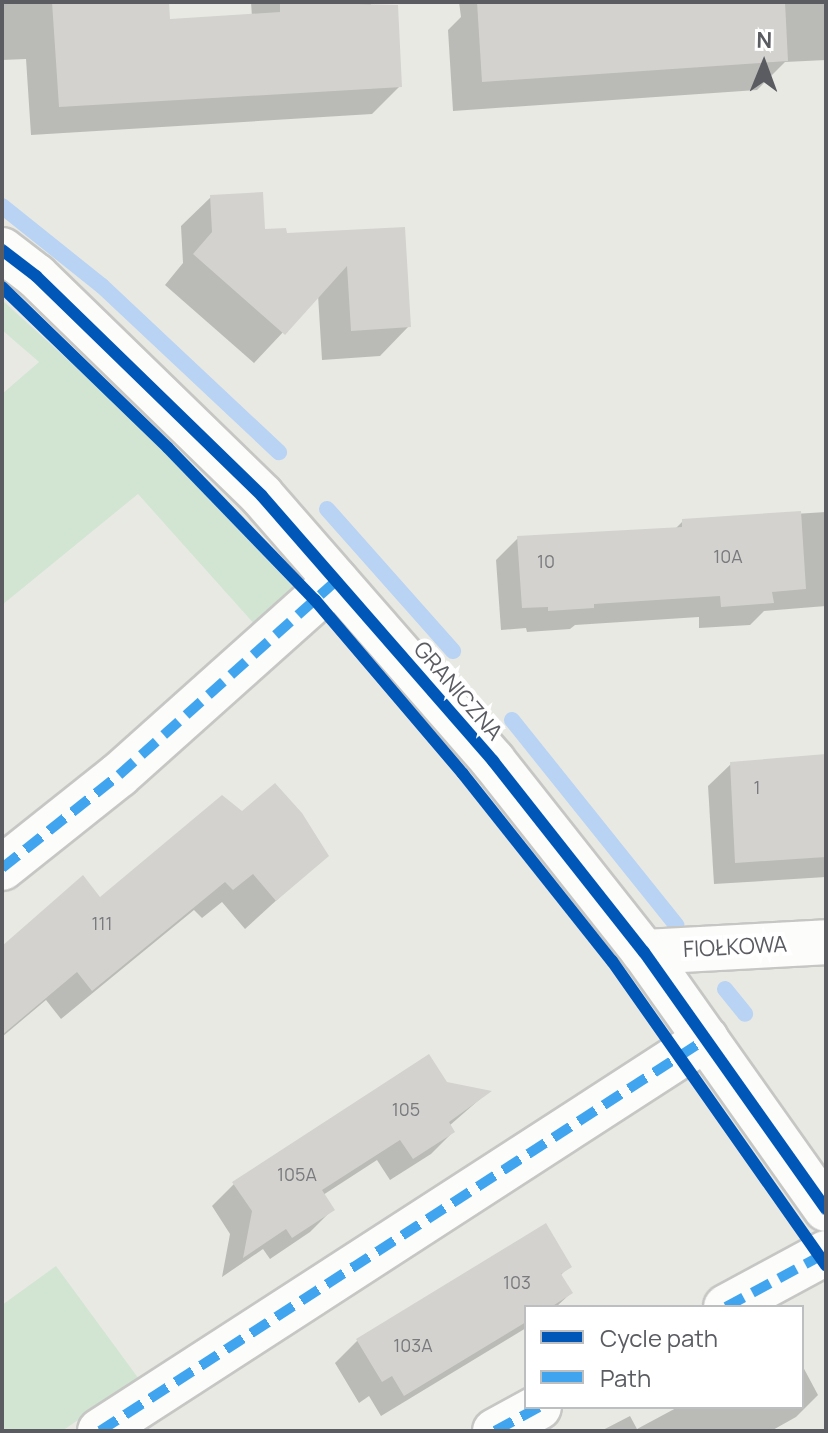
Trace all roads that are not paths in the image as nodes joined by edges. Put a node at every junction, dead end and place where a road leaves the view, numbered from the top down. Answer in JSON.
{"nodes":[{"id":1,"x":2,"y":250,"type":"edge"},
{"id":2,"x":336,"y":581,"type":"junction"},
{"id":3,"x":2,"y":868,"type":"edge"},
{"id":4,"x":826,"y":942,"type":"edge"},
{"id":5,"x":644,"y":952,"type":"junction"},
{"id":6,"x":706,"y":1039,"type":"junction"},
{"id":7,"x":826,"y":1209,"type":"edge"},
{"id":8,"x":826,"y":1253,"type":"edge"},
{"id":9,"x":730,"y":1305,"type":"edge"},
{"id":10,"x":535,"y":1409,"type":"edge"},
{"id":11,"x":100,"y":1431,"type":"edge"},
{"id":12,"x":495,"y":1431,"type":"edge"}],
"edges":[{"from":1,"to":2,"type":"street","name":"GRANICZNA"},
{"from":2,"to":3,"type":"street"},
{"from":2,"to":5,"type":"street","name":"GRANICZNA"},
{"from":4,"to":5,"type":"street","name":"FIOŁKOWA"},
{"from":5,"to":6,"type":"street","name":"GRANICZNA"},
{"from":6,"to":7,"type":"street","name":"GRANICZNA"},
{"from":6,"to":11,"type":"street"},
{"from":8,"to":9,"type":"street"},
{"from":10,"to":12,"type":"street"}]}
